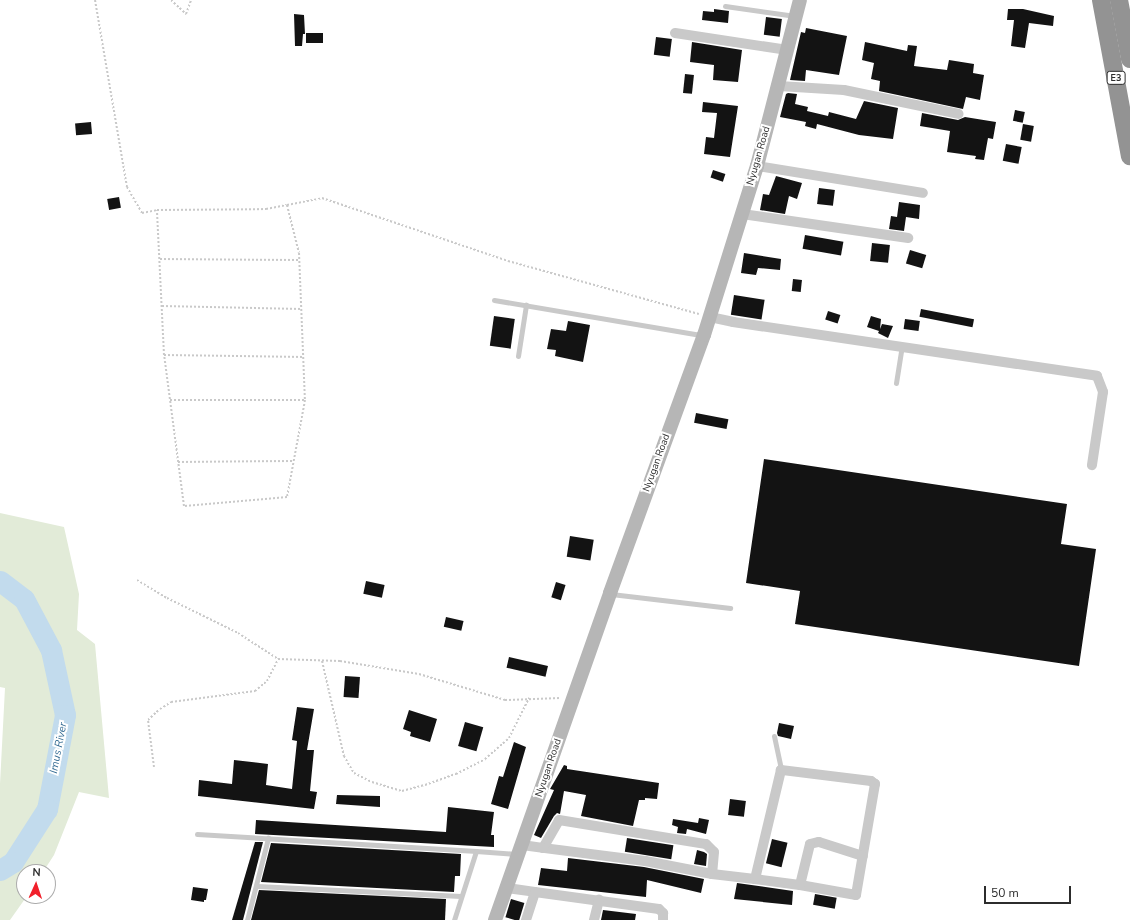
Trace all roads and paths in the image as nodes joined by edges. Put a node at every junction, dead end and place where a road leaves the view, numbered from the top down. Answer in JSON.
{"nodes":[{"id":1,"x":95,"y":0,"type":"edge"},
{"id":2,"x":171,"y":0,"type":"edge"},
{"id":3,"x":191,"y":0,"type":"edge"},
{"id":4,"x":800,"y":0,"type":"edge"},
{"id":5,"x":1101,"y":0,"type":"edge"},
{"id":6,"x":1119,"y":0,"type":"edge"},
{"id":7,"x":725,"y":6,"type":"dead end"},
{"id":8,"x":796,"y":16,"type":"junction"},
{"id":9,"x":675,"y":33,"type":"dead end"},
{"id":10,"x":788,"y":50,"type":"junction"},
{"id":11,"x":1130,"y":59,"type":"edge"},
{"id":12,"x":779,"y":86,"type":"junction"},
{"id":13,"x":959,"y":114,"type":"dead end"},
{"id":14,"x":1130,"y":156,"type":"edge"},
{"id":15,"x":757,"y":166,"type":"junction"},
{"id":16,"x":924,"y":193,"type":"dead end"},
{"id":17,"x":288,"y":205,"type":"junction"},
{"id":18,"x":157,"y":210,"type":"junction"},
{"id":19,"x":742,"y":214,"type":"junction"},
{"id":20,"x":908,"y":238,"type":"dead end"},
{"id":21,"x":160,"y":259,"type":"junction"},
{"id":22,"x":300,"y":260,"type":"junction"},
{"id":23,"x":494,"y":300,"type":"dead end"},
{"id":24,"x":526,"y":305,"type":"junction"},
{"id":25,"x":162,"y":306,"type":"junction"},
{"id":26,"x":302,"y":309,"type":"junction"},
{"id":27,"x":710,"y":317,"type":"junction"},
{"id":28,"x":704,"y":335,"type":"junction"},
{"id":29,"x":902,"y":347,"type":"junction"},
{"id":30,"x":164,"y":355,"type":"junction"},
{"id":31,"x":518,"y":356,"type":"dead end"},
{"id":32,"x":304,"y":357,"type":"junction"},
{"id":33,"x":896,"y":383,"type":"dead end"},
{"id":34,"x":170,"y":400,"type":"junction"},
{"id":35,"x":305,"y":400,"type":"junction"},
{"id":36,"x":294,"y":461,"type":"junction"},
{"id":37,"x":178,"y":462,"type":"junction"},
{"id":38,"x":1092,"y":465,"type":"dead end"},
{"id":39,"x":137,"y":580,"type":"dead end"},
{"id":40,"x":610,"y":593,"type":"junction"},
{"id":41,"x":730,"y":608,"type":"dead end"},
{"id":42,"x":278,"y":659,"type":"junction"},
{"id":43,"x":322,"y":660,"type":"junction"},
{"id":44,"x":529,"y":698,"type":"junction"},
{"id":45,"x":574,"y":698,"type":"junction"},
{"id":46,"x":774,"y":736,"type":"dead end"},
{"id":47,"x":154,"y":767,"type":"dead end"},
{"id":48,"x":781,"y":770,"type":"junction"},
{"id":49,"x":197,"y":834,"type":"dead end"},
{"id":50,"x":268,"y":838,"type":"junction"},
{"id":51,"x":543,"y":848,"type":"junction"},
{"id":52,"x":521,"y":850,"type":"junction"},
{"id":53,"x":476,"y":851,"type":"junction"},
{"id":54,"x":863,"y":856,"type":"junction"},
{"id":55,"x":712,"y":874,"type":"junction"},
{"id":56,"x":755,"y":879,"type":"junction"},
{"id":57,"x":800,"y":885,"type":"junction"},
{"id":58,"x":256,"y":886,"type":"junction"},
{"id":59,"x":507,"y":888,"type":"junction"},
{"id":60,"x":535,"y":892,"type":"junction"},
{"id":61,"x":461,"y":896,"type":"junction"},
{"id":62,"x":599,"y":900,"type":"junction"},
{"id":63,"x":247,"y":920,"type":"edge"},
{"id":64,"x":454,"y":920,"type":"edge"},
{"id":65,"x":495,"y":920,"type":"edge"},
{"id":66,"x":526,"y":920,"type":"edge"},
{"id":67,"x":594,"y":920,"type":"edge"},
{"id":68,"x":663,"y":920,"type":"edge"}],
"edges":[{"from":1,"to":18,"type":"path"},
{"from":2,"to":3,"type":"path"},
{"from":4,"to":8,"type":"main road","name":"Nyugan Road"},
{"from":5,"to":14,"type":"highway","number":"E3"},
{"from":6,"to":11,"type":"highway","number":"E3"},
{"from":7,"to":8,"type":"lane"},
{"from":8,"to":10,"type":"main road","name":"Nyugan Road"},
{"from":9,"to":10,"type":"street"},
{"from":10,"to":12,"type":"main road","name":"Nyugan Road"},
{"from":12,"to":13,"type":"street"},
{"from":12,"to":15,"type":"main road","name":"Nyugan Road"},
{"from":15,"to":16,"type":"street"},
{"from":15,"to":19,"type":"main road","name":"Nyugan Road"},
{"from":17,"to":18,"type":"path"},
{"from":17,"to":22,"type":"path"},
{"from":17,"to":27,"type":"path"},
{"from":18,"to":21,"type":"path"},
{"from":19,"to":20,"type":"street"},
{"from":19,"to":27,"type":"main road","name":"Nyugan Road"},
{"from":21,"to":22,"type":"path"},
{"from":21,"to":25,"type":"path"},
{"from":22,"to":26,"type":"path"},
{"from":23,"to":24,"type":"lane"},
{"from":24,"to":28,"type":"lane"},
{"from":24,"to":31,"type":"lane"},
{"from":25,"to":26,"type":"path"},
{"from":25,"to":30,"type":"path"},
{"from":26,"to":32,"type":"path"},
{"from":27,"to":28,"type":"main road","name":"Nyugan Road"},
{"from":27,"to":29,"type":"street"},
{"from":28,"to":40,"type":"main road","name":"Nyugan Road"},
{"from":29,"to":33,"type":"lane"},
{"from":29,"to":38,"type":"street"},
{"from":30,"to":32,"type":"path"},
{"from":30,"to":34,"type":"path"},
{"from":32,"to":35,"type":"path"},
{"from":34,"to":35,"type":"path"},
{"from":34,"to":37,"type":"path"},
{"from":35,"to":36,"type":"path"},
{"from":36,"to":37,"type":"path"},
{"from":36,"to":37,"type":"path"},
{"from":39,"to":42,"type":"path"},
{"from":40,"to":41,"type":"lane"},
{"from":40,"to":45,"type":"main road","name":"Nyugan Road"},
{"from":42,"to":43,"type":"path"},
{"from":42,"to":47,"type":"path"},
{"from":43,"to":44,"type":"path"},
{"from":43,"to":44,"type":"path"},
{"from":44,"to":45,"type":"path"},
{"from":45,"to":52,"type":"main road","name":"Nyugan Road"},
{"from":46,"to":48,"type":"lane"},
{"from":48,"to":54,"type":"street"},
{"from":48,"to":56,"type":"street"},
{"from":49,"to":50,"type":"lane"},
{"from":50,"to":53,"type":"lane"},
{"from":50,"to":58,"type":"lane"},
{"from":51,"to":52,"type":"street"},
{"from":51,"to":55,"type":"street"},
{"from":51,"to":55,"type":"street"},
{"from":52,"to":53,"type":"lane"},
{"from":52,"to":59,"type":"main road","name":"Nyugan Road"},
{"from":53,"to":61,"type":"lane"},
{"from":54,"to":57,"type":"street"},
{"from":54,"to":57,"type":"street"},
{"from":55,"to":56,"type":"street"},
{"from":56,"to":57,"type":"street"},
{"from":58,"to":61,"type":"lane"},
{"from":58,"to":63,"type":"lane"},
{"from":59,"to":60,"type":"street"},
{"from":59,"to":65,"type":"main road","name":"Nyugan Road"},
{"from":60,"to":62,"type":"street"},
{"from":60,"to":66,"type":"street"},
{"from":61,"to":64,"type":"lane"},
{"from":62,"to":67,"type":"street"},
{"from":62,"to":68,"type":"street"}]}
